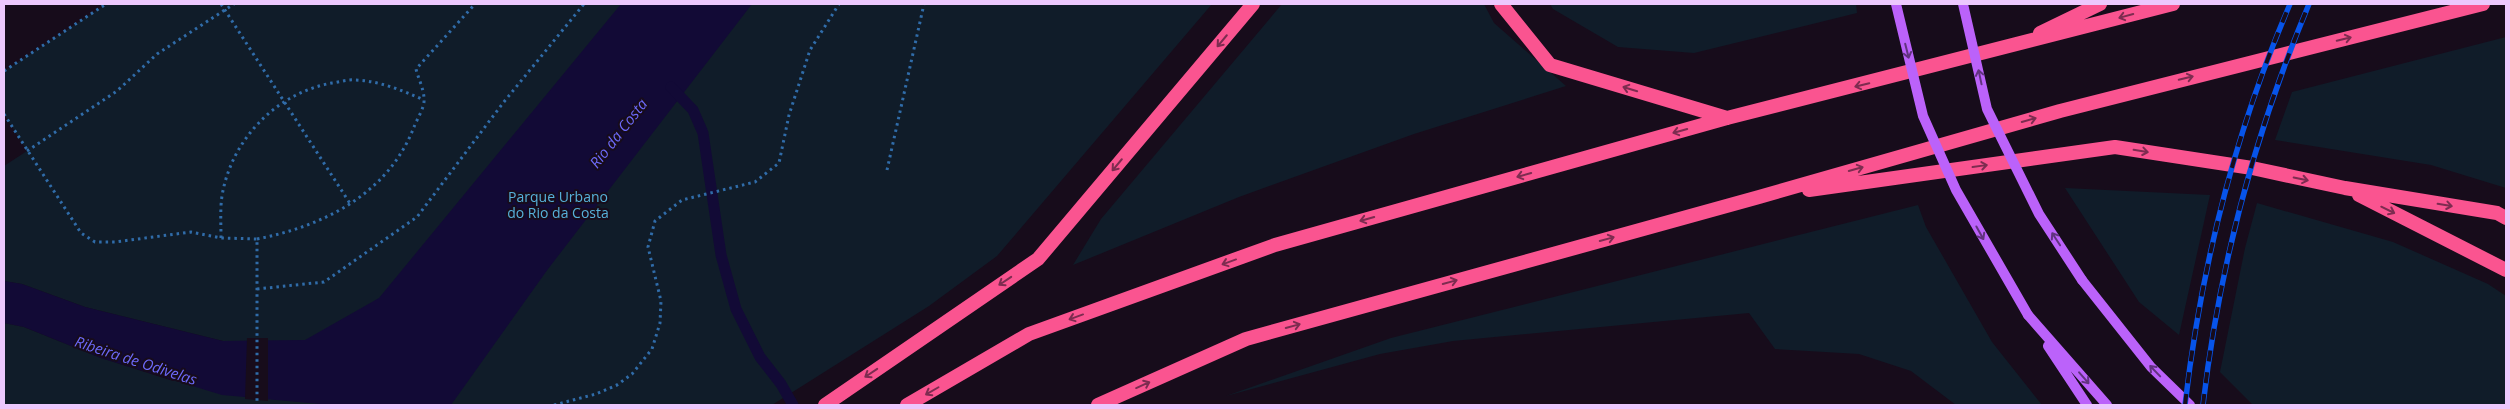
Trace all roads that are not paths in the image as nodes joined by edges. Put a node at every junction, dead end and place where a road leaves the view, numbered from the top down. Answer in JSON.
{"nodes":[{"id":1,"x":1253,"y":4,"type":"edge"},
{"id":2,"x":1501,"y":4,"type":"edge"},
{"id":3,"x":1896,"y":4,"type":"edge"},
{"id":4,"x":1963,"y":4,"type":"edge"},
{"id":5,"x":2100,"y":4,"type":"edge"},
{"id":6,"x":2173,"y":4,"type":"edge"},
{"id":7,"x":2483,"y":4,"type":"edge"},
{"id":8,"x":2011,"y":47,"type":"junction"},
{"id":9,"x":1727,"y":118,"type":"junction"},
{"id":10,"x":2345,"y":188,"type":"junction"},
{"id":11,"x":1759,"y":197,"type":"junction"},
{"id":12,"x":2506,"y":218,"type":"edge"},
{"id":13,"x":2506,"y":270,"type":"edge"},
{"id":14,"x":2028,"y":315,"type":"junction"},
{"id":15,"x":824,"y":405,"type":"edge"},
{"id":16,"x":907,"y":405,"type":"edge"},
{"id":17,"x":1098,"y":405,"type":"edge"},
{"id":18,"x":2087,"y":405,"type":"edge"},
{"id":19,"x":2107,"y":405,"type":"edge"},
{"id":20,"x":2190,"y":405,"type":"edge"}],
"edges":[{"from":1,"to":15,"type":"highway","one_way":true},
{"from":9,"to":2,"type":"highway","one_way":true},
{"from":3,"to":14,"type":"main road","one_way":true,"bridge":true},
{"from":20,"to":4,"type":"main road","one_way":true,"bridge":true},
{"from":5,"to":8,"type":"highway"},
{"from":6,"to":8,"type":"highway","one_way":true},
{"from":11,"to":7,"type":"highway","one_way":true},
{"from":8,"to":9,"type":"highway","one_way":true},
{"from":9,"to":16,"type":"highway","one_way":true},
{"from":11,"to":10,"type":"highway","one_way":true},
{"from":10,"to":12,"type":"highway","one_way":true},
{"from":10,"to":13,"type":"highway","one_way":true},
{"from":17,"to":11,"type":"highway","one_way":true},
{"from":14,"to":18,"type":"main road"},
{"from":14,"to":19,"type":"main road","one_way":true}]}
